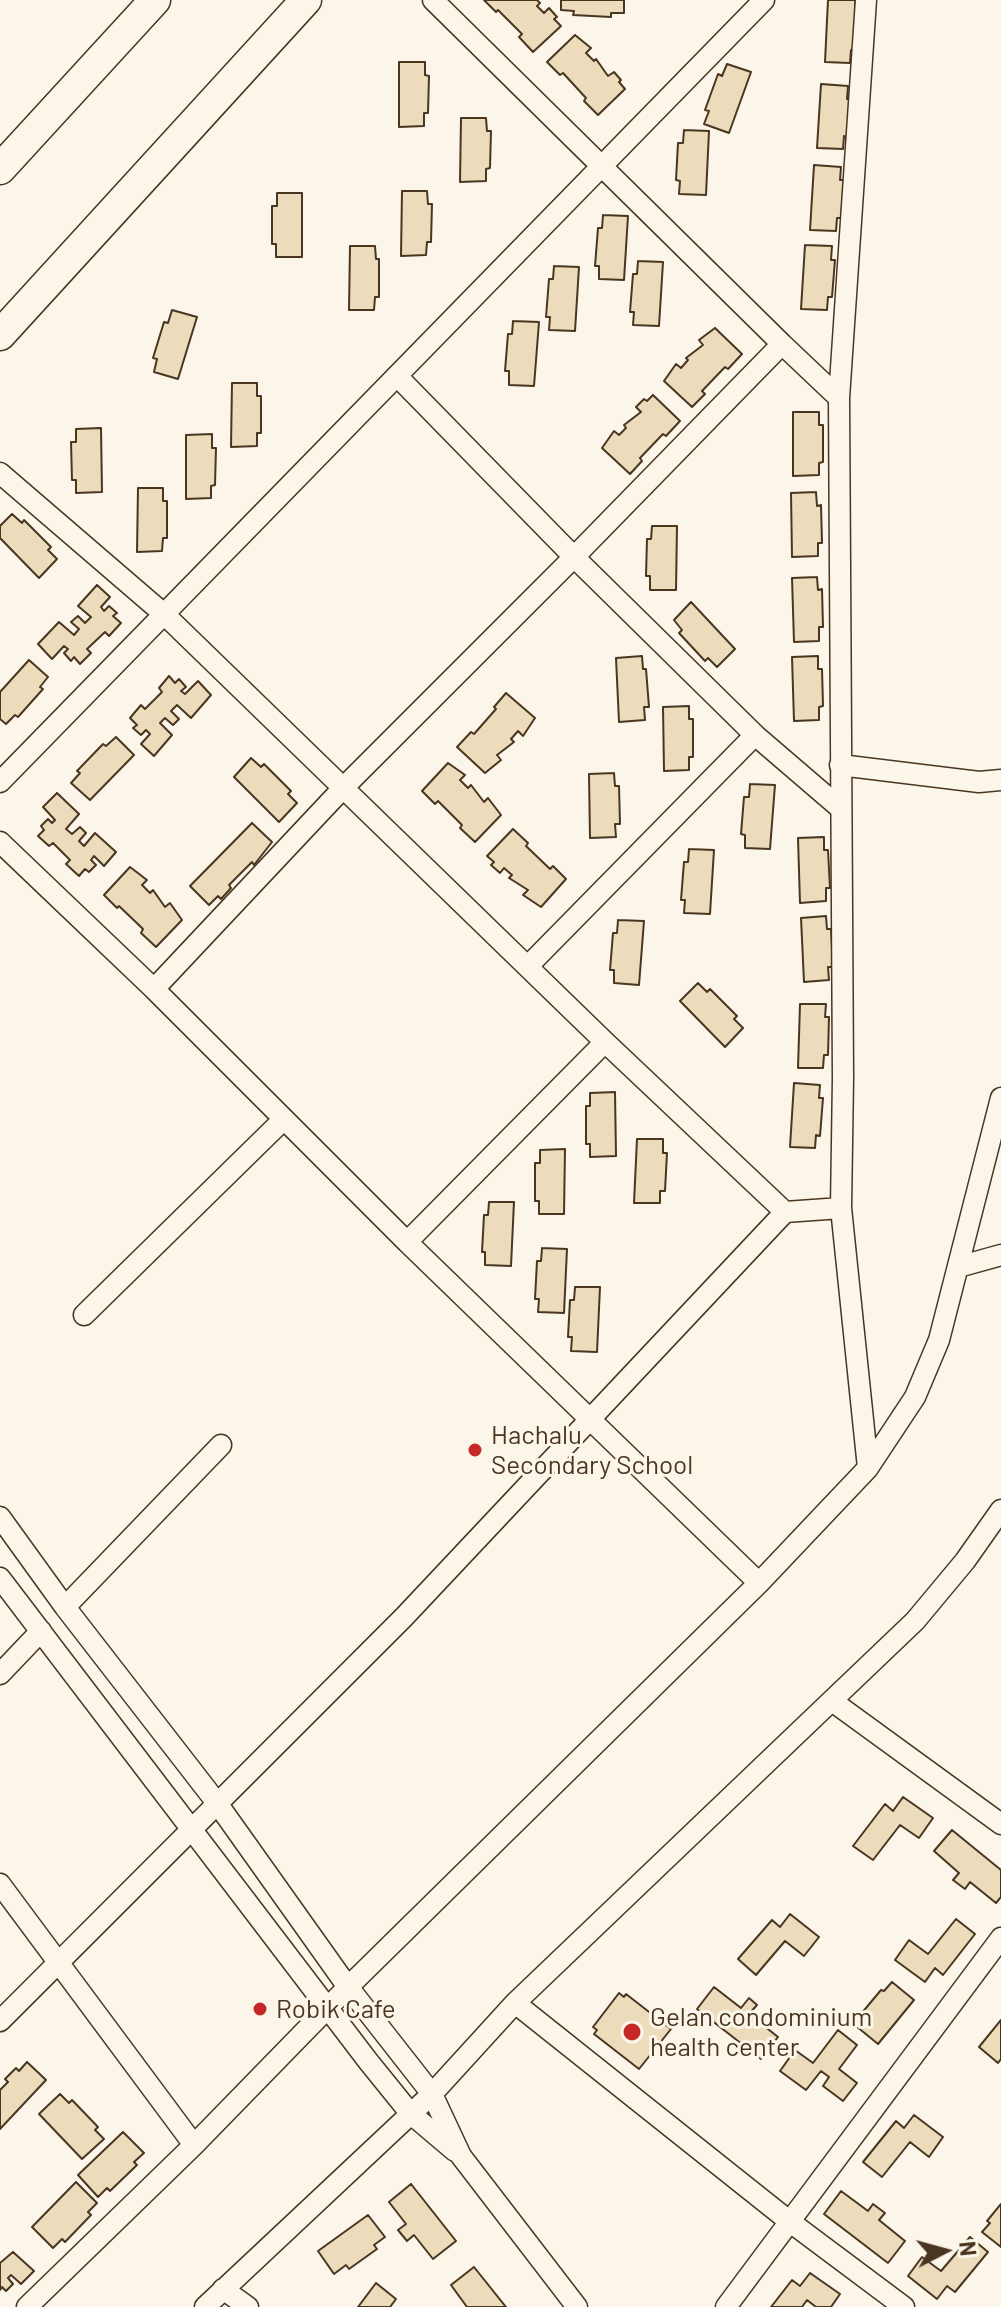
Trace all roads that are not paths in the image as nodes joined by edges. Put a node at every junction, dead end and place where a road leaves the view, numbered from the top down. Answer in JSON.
{"nodes":[{"id":1,"x":155,"y":0,"type":"edge"},
{"id":2,"x":306,"y":0,"type":"edge"},
{"id":3,"x":433,"y":0,"type":"edge"},
{"id":4,"x":764,"y":0,"type":"edge"},
{"id":5,"x":866,"y":0,"type":"edge"},
{"id":6,"x":601,"y":167,"type":"junction"},
{"id":7,"x":0,"y":169,"type":"edge"},
{"id":8,"x":0,"y":335,"type":"edge"},
{"id":9,"x":782,"y":344,"type":"junction"},
{"id":10,"x":398,"y":377,"type":"junction"},
{"id":11,"x":839,"y":398,"type":"junction"},
{"id":12,"x":0,"y":473,"type":"edge"},
{"id":13,"x":574,"y":557,"type":"junction"},
{"id":14,"x":165,"y":615,"type":"junction"},
{"id":15,"x":755,"y":735,"type":"junction"},
{"id":16,"x":840,"y":765,"type":"junction"},
{"id":17,"x":1001,"y":780,"type":"edge"},
{"id":18,"x":0,"y":782,"type":"edge"},
{"id":19,"x":344,"y":787,"type":"junction"},
{"id":20,"x":840,"y":808,"type":"junction"},
{"id":21,"x":0,"y":842,"type":"edge"},
{"id":22,"x":528,"y":966,"type":"junction"},
{"id":23,"x":154,"y":989,"type":"junction"},
{"id":24,"x":605,"y":1042,"type":"junction"},
{"id":25,"x":1001,"y":1098,"type":"edge"},
{"id":26,"x":284,"y":1119,"type":"junction"},
{"id":27,"x":841,"y":1208,"type":"junction"},
{"id":28,"x":785,"y":1212,"type":"junction"},
{"id":29,"x":407,"y":1242,"type":"junction"},
{"id":30,"x":1001,"y":1255,"type":"edge"},
{"id":31,"x":958,"y":1267,"type":"junction"},
{"id":32,"x":84,"y":1315,"type":"dead end"},
{"id":33,"x":590,"y":1419,"type":"junction"},
{"id":34,"x":221,"y":1445,"type":"dead end"},
{"id":35,"x":868,"y":1468,"type":"junction"},
{"id":36,"x":1001,"y":1510,"type":"edge"},
{"id":37,"x":0,"y":1517,"type":"edge"},
{"id":38,"x":0,"y":1578,"type":"edge"},
{"id":39,"x":759,"y":1583,"type":"junction"},
{"id":40,"x":65,"y":1607,"type":"junction"},
{"id":41,"x":41,"y":1631,"type":"junction"},
{"id":42,"x":0,"y":1674,"type":"edge"},
{"id":43,"x":832,"y":1701,"type":"junction"},
{"id":44,"x":217,"y":1803,"type":"junction"},
{"id":45,"x":1001,"y":1824,"type":"edge"},
{"id":46,"x":191,"y":1828,"type":"junction"},
{"id":47,"x":0,"y":1884,"type":"edge"},
{"id":48,"x":999,"y":1944,"type":"edge"},
{"id":49,"x":58,"y":1961,"type":"junction"},
{"id":50,"x":348,"y":1987,"type":"junction"},
{"id":51,"x":515,"y":2003,"type":"junction"},
{"id":52,"x":327,"y":2010,"type":"junction"},
{"id":53,"x":0,"y":2021,"type":"edge"},
{"id":54,"x":432,"y":2094,"type":"junction"},
{"id":55,"x":410,"y":2113,"type":"junction"},
{"id":56,"x":194,"y":2145,"type":"junction"},
{"id":57,"x":461,"y":2156,"type":"junction"},
{"id":58,"x":789,"y":2221,"type":"junction"},
{"id":59,"x":223,"y":2289,"type":"junction"},
{"id":60,"x":27,"y":2307,"type":"edge"},
{"id":61,"x":205,"y":2307,"type":"edge"},
{"id":62,"x":248,"y":2307,"type":"edge"},
{"id":63,"x":577,"y":2307,"type":"edge"},
{"id":64,"x":726,"y":2307,"type":"edge"},
{"id":65,"x":904,"y":2307,"type":"edge"}],
"edges":[{"from":1,"to":7,"type":"highway"},
{"from":2,"to":8,"type":"highway"},
{"from":3,"to":6,"type":"street"},
{"from":4,"to":6,"type":"street"},
{"from":5,"to":11,"type":"street"},
{"from":6,"to":9,"type":"street"},
{"from":6,"to":10,"type":"street"},
{"from":9,"to":11,"type":"street"},
{"from":9,"to":13,"type":"street"},
{"from":10,"to":13,"type":"street"},
{"from":10,"to":14,"type":"street"},
{"from":11,"to":16,"type":"street"},
{"from":12,"to":14,"type":"street"},
{"from":13,"to":15,"type":"street"},
{"from":13,"to":19,"type":"street"},
{"from":14,"to":18,"type":"street"},
{"from":14,"to":19,"type":"street"},
{"from":15,"to":20,"type":"street"},
{"from":15,"to":22,"type":"street"},
{"from":16,"to":17,"type":"street"},
{"from":16,"to":20,"type":"street"},
{"from":19,"to":22,"type":"street"},
{"from":19,"to":23,"type":"street"},
{"from":20,"to":27,"type":"street"},
{"from":21,"to":23,"type":"street"},
{"from":22,"to":24,"type":"street"},
{"from":23,"to":26,"type":"street"},
{"from":24,"to":28,"type":"street"},
{"from":24,"to":29,"type":"street"},
{"from":25,"to":31,"type":"street"},
{"from":26,"to":29,"type":"street"},
{"from":26,"to":32,"type":"street"},
{"from":27,"to":28,"type":"street"},
{"from":27,"to":35,"type":"street"},
{"from":28,"to":33,"type":"street"},
{"from":29,"to":33,"type":"street"},
{"from":30,"to":31,"type":"street"},
{"from":31,"to":35,"type":"street"},
{"from":33,"to":39,"type":"street"},
{"from":33,"to":44,"type":"street"},
{"from":34,"to":40,"type":"street"},
{"from":35,"to":39,"type":"street"},
{"from":36,"to":43,"type":"street"},
{"from":37,"to":40,"type":"street"},
{"from":38,"to":41,"type":"street"},
{"from":39,"to":50,"type":"street"},
{"from":40,"to":44,"type":"street"},
{"from":41,"to":42,"type":"street"},
{"from":41,"to":46,"type":"street"},
{"from":43,"to":45,"type":"street"},
{"from":43,"to":51,"type":"street"},
{"from":44,"to":46,"type":"street"},
{"from":44,"to":50,"type":"street"},
{"from":46,"to":49,"type":"street"},
{"from":46,"to":52,"type":"street"},
{"from":47,"to":49,"type":"street"},
{"from":48,"to":58,"type":"street"},
{"from":49,"to":53,"type":"street"},
{"from":49,"to":56,"type":"street"},
{"from":50,"to":52,"type":"street"},
{"from":50,"to":54,"type":"street"},
{"from":51,"to":54,"type":"street"},
{"from":51,"to":58,"type":"street"},
{"from":52,"to":55,"type":"street"},
{"from":52,"to":56,"type":"street"},
{"from":54,"to":55,"type":"street"},
{"from":54,"to":57,"type":"street"},
{"from":55,"to":57,"type":"street"},
{"from":55,"to":59,"type":"street"},
{"from":56,"to":60,"type":"street"},
{"from":57,"to":63,"type":"street"},
{"from":58,"to":64,"type":"street"},
{"from":58,"to":65,"type":"street"},
{"from":59,"to":61,"type":"street"},
{"from":59,"to":62,"type":"street"}]}
